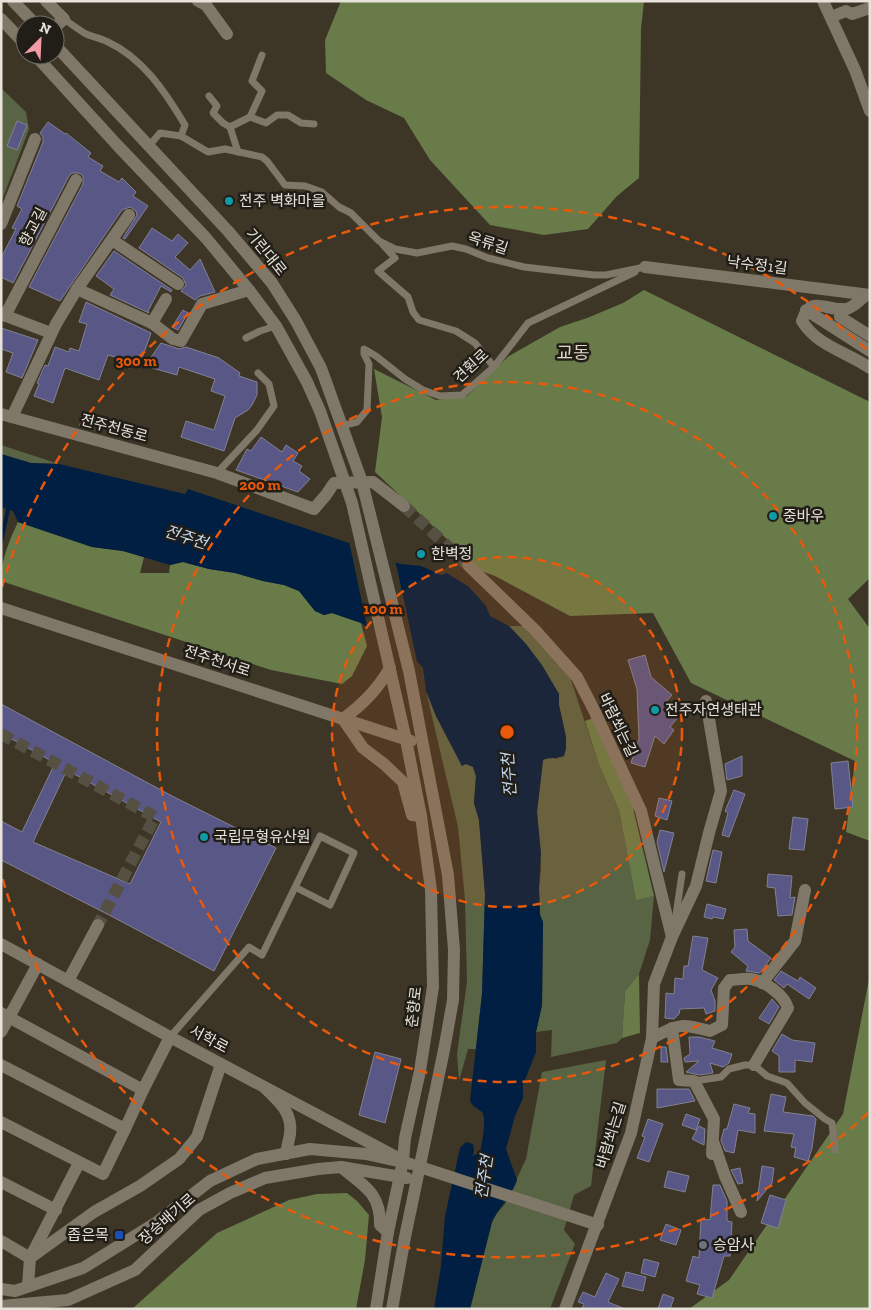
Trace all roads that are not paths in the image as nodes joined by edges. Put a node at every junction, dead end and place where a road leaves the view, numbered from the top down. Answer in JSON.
{"nodes":[{"id":1,"x":13,"y":1,"type":"edge"},
{"id":2,"x":46,"y":1,"type":"edge"},
{"id":3,"x":198,"y":1,"type":"edge"},
{"id":4,"x":823,"y":1,"type":"edge"},
{"id":5,"x":868,"y":13,"type":"edge"},
{"id":6,"x":26,"y":15,"type":"edge"},
{"id":7,"x":54,"y":15,"type":"edge"},
{"id":8,"x":831,"y":17,"type":"junction"},
{"id":9,"x":1,"y":19,"type":"edge"},
{"id":10,"x":65,"y":25,"type":"edge"},
{"id":11,"x":15,"y":34,"type":"edge"},
{"id":12,"x":227,"y":34,"type":"dead end"},
{"id":13,"x":262,"y":55,"type":"dead end"},
{"id":14,"x":65,"y":56,"type":"edge"},
{"id":15,"x":44,"y":65,"type":"edge"},
{"id":16,"x":865,"y":81,"type":"edge"},
{"id":17,"x":209,"y":96,"type":"dead end"},
{"id":18,"x":870,"y":112,"type":"edge"},
{"id":19,"x":250,"y":117,"type":"junction"},
{"id":20,"x":314,"y":124,"type":"dead end"},
{"id":21,"x":230,"y":127,"type":"junction"},
{"id":22,"x":181,"y":136,"type":"junction"},
{"id":23,"x":35,"y":139,"type":"dead end"},
{"id":24,"x":148,"y":147,"type":"junction"},
{"id":25,"x":238,"y":152,"type":"junction"},
{"id":26,"x":76,"y":180,"type":"dead end"},
{"id":27,"x":129,"y":215,"type":"dead end"},
{"id":28,"x":1,"y":224,"type":"edge"},
{"id":29,"x":112,"y":240,"type":"junction"},
{"id":30,"x":379,"y":241,"type":"junction"},
{"id":31,"x":645,"y":267,"type":"junction"},
{"id":32,"x":178,"y":284,"type":"dead end"},
{"id":33,"x":77,"y":289,"type":"junction"},
{"id":34,"x":249,"y":290,"type":"junction"},
{"id":35,"x":868,"y":295,"type":"edge"},
{"id":36,"x":166,"y":299,"type":"dead end"},
{"id":37,"x":841,"y":309,"type":"junction"},
{"id":38,"x":806,"y":310,"type":"junction"},
{"id":39,"x":3,"y":315,"type":"edge"},
{"id":40,"x":152,"y":323,"type":"junction"},
{"id":41,"x":276,"y":326,"type":"junction"},
{"id":42,"x":51,"y":332,"type":"junction"},
{"id":43,"x":870,"y":336,"type":"edge"},
{"id":44,"x":246,"y":338,"type":"dead end"},
{"id":45,"x":870,"y":351,"type":"edge"},
{"id":46,"x":494,"y":366,"type":"junction"},
{"id":47,"x":870,"y":368,"type":"edge"},
{"id":48,"x":258,"y":373,"type":"dead end"},
{"id":49,"x":6,"y":415,"type":"edge"},
{"id":50,"x":341,"y":426,"type":"junction"},
{"id":51,"x":218,"y":473,"type":"junction"},
{"id":52,"x":362,"y":482,"type":"junction"},
{"id":53,"x":345,"y":484,"type":"junction"},
{"id":54,"x":404,"y":506,"type":"tunnel mouth"},
{"id":55,"x":468,"y":565,"type":"tunnel mouth"},
{"id":56,"x":5,"y":609,"type":"edge"},
{"id":57,"x":390,"y":668,"type":"junction"},
{"id":58,"x":706,"y":701,"type":"dead end"},
{"id":59,"x":343,"y":719,"type":"junction"},
{"id":60,"x":406,"y":740,"type":"junction"},
{"id":61,"x":424,"y":745,"type":"junction"},
{"id":62,"x":421,"y":816,"type":"junction"},
{"id":63,"x":682,"y":874,"type":"dead end"},
{"id":64,"x":295,"y":887,"type":"junction"},
{"id":65,"x":805,"y":890,"type":"dead end"},
{"id":66,"x":98,"y":925,"type":"tunnel mouth"},
{"id":67,"x":672,"y":937,"type":"junction"},
{"id":68,"x":1,"y":944,"type":"edge"},
{"id":69,"x":38,"y":964,"type":"junction"},
{"id":70,"x":68,"y":980,"type":"junction"},
{"id":71,"x":762,"y":983,"type":"junction"},
{"id":72,"x":5,"y":1015,"type":"edge"},
{"id":73,"x":672,"y":1028,"type":"junction"},
{"id":74,"x":1,"y":1032,"type":"edge"},
{"id":75,"x":170,"y":1037,"type":"junction"},
{"id":76,"x":652,"y":1038,"type":"junction"},
{"id":77,"x":221,"y":1064,"type":"junction"},
{"id":78,"x":1,"y":1065,"type":"edge"},
{"id":79,"x":754,"y":1065,"type":"junction"},
{"id":80,"x":694,"y":1081,"type":"junction"},
{"id":81,"x":264,"y":1087,"type":"junction"},
{"id":82,"x":143,"y":1090,"type":"junction"},
{"id":83,"x":1,"y":1122,"type":"edge"},
{"id":84,"x":124,"y":1129,"type":"junction"},
{"id":85,"x":835,"y":1150,"type":"dead end"},
{"id":86,"x":286,"y":1154,"type":"junction"},
{"id":87,"x":403,"y":1161,"type":"junction"},
{"id":88,"x":79,"y":1163,"type":"junction"},
{"id":89,"x":341,"y":1167,"type":"junction"},
{"id":90,"x":420,"y":1167,"type":"junction"},
{"id":91,"x":400,"y":1177,"type":"junction"},
{"id":92,"x":417,"y":1181,"type":"junction"},
{"id":93,"x":1,"y":1182,"type":"edge"},
{"id":94,"x":56,"y":1210,"type":"junction"},
{"id":95,"x":741,"y":1212,"type":"dead end"},
{"id":96,"x":598,"y":1225,"type":"junction"},
{"id":97,"x":388,"y":1232,"type":"junction"},
{"id":98,"x":1,"y":1241,"type":"edge"},
{"id":99,"x":30,"y":1258,"type":"junction"},
{"id":100,"x":28,"y":1286,"type":"junction"},
{"id":101,"x":1,"y":1289,"type":"edge"},
{"id":102,"x":1,"y":1306,"type":"edge"},
{"id":103,"x":376,"y":1309,"type":"edge"},
{"id":104,"x":392,"y":1309,"type":"edge"},
{"id":105,"x":565,"y":1309,"type":"edge"}],
"edges":[{"from":1,"to":6,"type":"street"},
{"from":2,"to":7,"type":"street"},
{"from":3,"to":12,"type":"street"},
{"from":4,"to":8,"type":"street"},
{"from":5,"to":8,"type":"street"},
{"from":8,"to":16,"type":"street"},
{"from":9,"to":11,"type":"street"},
{"from":10,"to":22,"type":"lane"},
{"from":13,"to":19,"type":"lane"},
{"from":14,"to":24,"type":"street","name":"기린대로"},
{"from":15,"to":34,"type":"street"},
{"from":16,"to":18,"type":"street"},
{"from":17,"to":21,"type":"lane"},
{"from":19,"to":20,"type":"lane"},
{"from":19,"to":21,"type":"lane"},
{"from":21,"to":25,"type":"lane"},
{"from":22,"to":24,"type":"lane"},
{"from":22,"to":25,"type":"lane","name":"옥류길"},
{"from":23,"to":28,"type":"street","name":"향교길"},
{"from":24,"to":50,"type":"street","name":"기린대로"},
{"from":25,"to":30,"type":"lane","name":"옥류길"},
{"from":26,"to":39,"type":"street","name":"향교길"},
{"from":27,"to":29,"type":"street"},
{"from":29,"to":32,"type":"street"},
{"from":29,"to":33,"type":"street"},
{"from":30,"to":31,"type":"lane","name":"옥류길"},
{"from":30,"to":46,"type":"lane"},
{"from":31,"to":35,"type":"street","name":"낙수정1길"},
{"from":31,"to":46,"type":"lane","name":"견훤로"},
{"from":33,"to":40,"type":"street"},
{"from":33,"to":42,"type":"street"},
{"from":34,"to":40,"type":"street"},
{"from":34,"to":41,"type":"street"},
{"from":35,"to":37,"type":"street","name":"낙수정1길"},
{"from":36,"to":40,"type":"street"},
{"from":37,"to":38,"type":"street"},
{"from":37,"to":43,"type":"street"},
{"from":38,"to":45,"type":"street"},
{"from":38,"to":47,"type":"street"},
{"from":39,"to":42,"type":"street","name":"향교길"},
{"from":41,"to":44,"type":"lane"},
{"from":41,"to":53,"type":"street"},
{"from":42,"to":49,"type":"street"},
{"from":46,"to":50,"type":"lane","name":"견훤로"},
{"from":48,"to":51,"type":"lane"},
{"from":49,"to":51,"type":"street","name":"전주천동로"},
{"from":50,"to":52,"type":"street","name":"기린대로"},
{"from":51,"to":53,"type":"street","name":"전주천동로"},
{"from":52,"to":53,"type":"street"},
{"from":52,"to":54,"type":"street"},
{"from":52,"to":61,"type":"street","name":"기린대로"},
{"from":53,"to":57,"type":"street","name":"춘향로"},
{"from":55,"to":67,"type":"street","name":"바람쐬는길"},
{"from":56,"to":59,"type":"street","name":"전주천서로"},
{"from":57,"to":59,"type":"street"},
{"from":57,"to":60,"type":"street","name":"춘향로"},
{"from":58,"to":67,"type":"street","name":"바람쐬는길"},
{"from":59,"to":60,"type":"street","name":"전주천서로"},
{"from":59,"to":62,"type":"street"},
{"from":60,"to":61,"type":"street","name":"전주천서로"},
{"from":60,"to":62,"type":"street","name":"춘향로"},
{"from":61,"to":90,"type":"street"},
{"from":62,"to":87,"type":"street","name":"춘향로"},
{"from":63,"to":67,"type":"lane"},
{"from":64,"to":64,"type":"lane"},
{"from":64,"to":75,"type":"lane"},
{"from":65,"to":71,"type":"street"},
{"from":66,"to":70,"type":"street"},
{"from":67,"to":76,"type":"street","name":"바람쐬는길"},
{"from":68,"to":69,"type":"street","name":"서학로"},
{"from":69,"to":70,"type":"street","name":"서학로"},
{"from":69,"to":72,"type":"street"},
{"from":70,"to":75,"type":"street","name":"서학로"},
{"from":71,"to":73,"type":"street"},
{"from":71,"to":79,"type":"street"},
{"from":72,"to":74,"type":"street"},
{"from":72,"to":82,"type":"street"},
{"from":73,"to":76,"type":"street"},
{"from":73,"to":80,"type":"street"},
{"from":75,"to":77,"type":"street","name":"서학로"},
{"from":75,"to":82,"type":"street"},
{"from":76,"to":96,"type":"street","name":"바람쐬는길"},
{"from":77,"to":81,"type":"street","name":"서학로"},
{"from":77,"to":99,"type":"street"},
{"from":78,"to":84,"type":"street"},
{"from":79,"to":80,"type":"lane"},
{"from":79,"to":85,"type":"lane"},
{"from":80,"to":95,"type":"street"},
{"from":81,"to":86,"type":"street"},
{"from":81,"to":87,"type":"street","name":"서학로"},
{"from":82,"to":84,"type":"street"},
{"from":83,"to":88,"type":"street"},
{"from":84,"to":88,"type":"street"},
{"from":86,"to":87,"type":"street"},
{"from":86,"to":100,"type":"street"},
{"from":87,"to":90,"type":"street"},
{"from":87,"to":91,"type":"street","name":"춘향로"},
{"from":88,"to":94,"type":"street"},
{"from":89,"to":91,"type":"street","name":"장승배기로"},
{"from":89,"to":97,"type":"street"},
{"from":89,"to":102,"type":"street","name":"장승배기로"},
{"from":90,"to":92,"type":"street"},
{"from":90,"to":96,"type":"street"},
{"from":91,"to":92,"type":"street","name":"장승배기로"},
{"from":91,"to":97,"type":"street","name":"춘향로"},
{"from":92,"to":104,"type":"street"},
{"from":93,"to":94,"type":"street"},
{"from":94,"to":99,"type":"street"},
{"from":96,"to":105,"type":"street","name":"바람쐬는길"},
{"from":97,"to":103,"type":"street","name":"춘향로"},
{"from":98,"to":99,"type":"street"},
{"from":99,"to":100,"type":"street"},
{"from":100,"to":101,"type":"street"}]}
